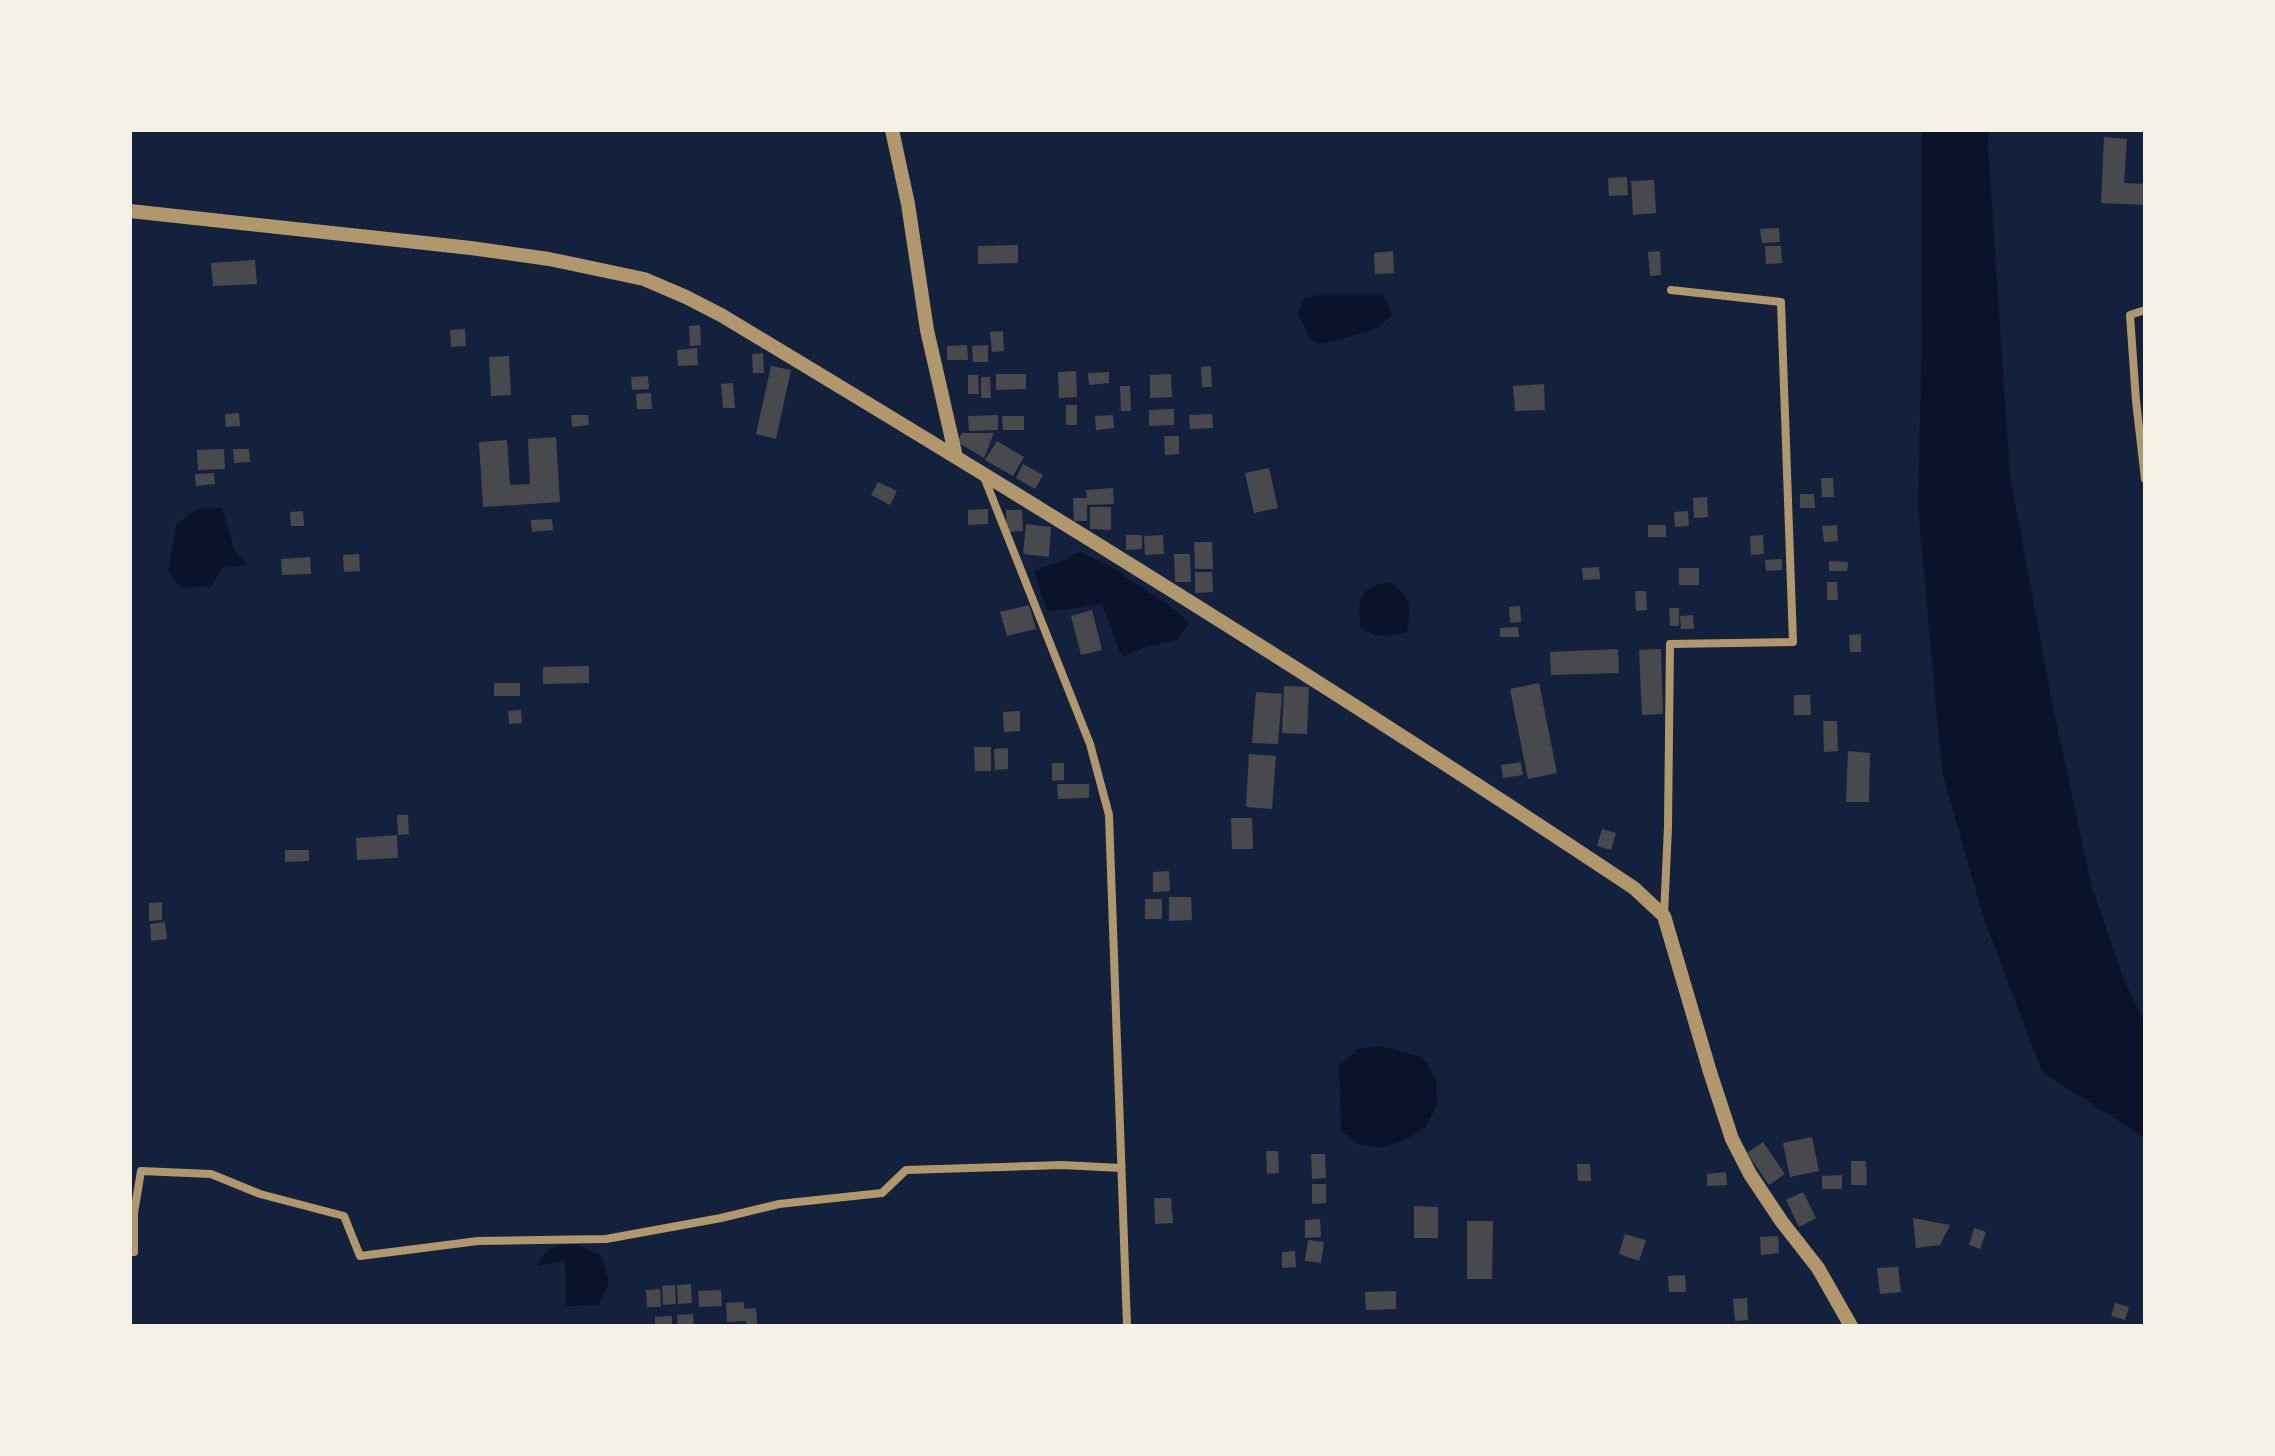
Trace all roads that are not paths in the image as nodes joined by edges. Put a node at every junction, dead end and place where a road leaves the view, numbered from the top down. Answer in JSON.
{"nodes":[{"id":1,"x":892,"y":130,"type":"edge"},
{"id":2,"x":130,"y":211,"type":"edge"},
{"id":3,"x":1671,"y":290,"type":"dead end"},
{"id":4,"x":2145,"y":310,"type":"edge"},
{"id":5,"x":956,"y":457,"type":"junction"},
{"id":6,"x":982,"y":472,"type":"junction"},
{"id":7,"x":2145,"y":479,"type":"edge"},
{"id":8,"x":1664,"y":916,"type":"junction"},
{"id":9,"x":1121,"y":1168,"type":"junction"},
{"id":10,"x":130,"y":1252,"type":"edge"},
{"id":11,"x":1127,"y":1326,"type":"edge"},
{"id":12,"x":1851,"y":1326,"type":"edge"}],
"edges":[{"from":1,"to":5,"type":"street"},
{"from":2,"to":5,"type":"street"},
{"from":3,"to":8,"type":"street"},
{"from":4,"to":7,"type":"street"},
{"from":5,"to":6,"type":"street"},
{"from":6,"to":8,"type":"street"},
{"from":6,"to":9,"type":"street"},
{"from":8,"to":12,"type":"street"},
{"from":9,"to":10,"type":"street"},
{"from":9,"to":11,"type":"street"}]}
